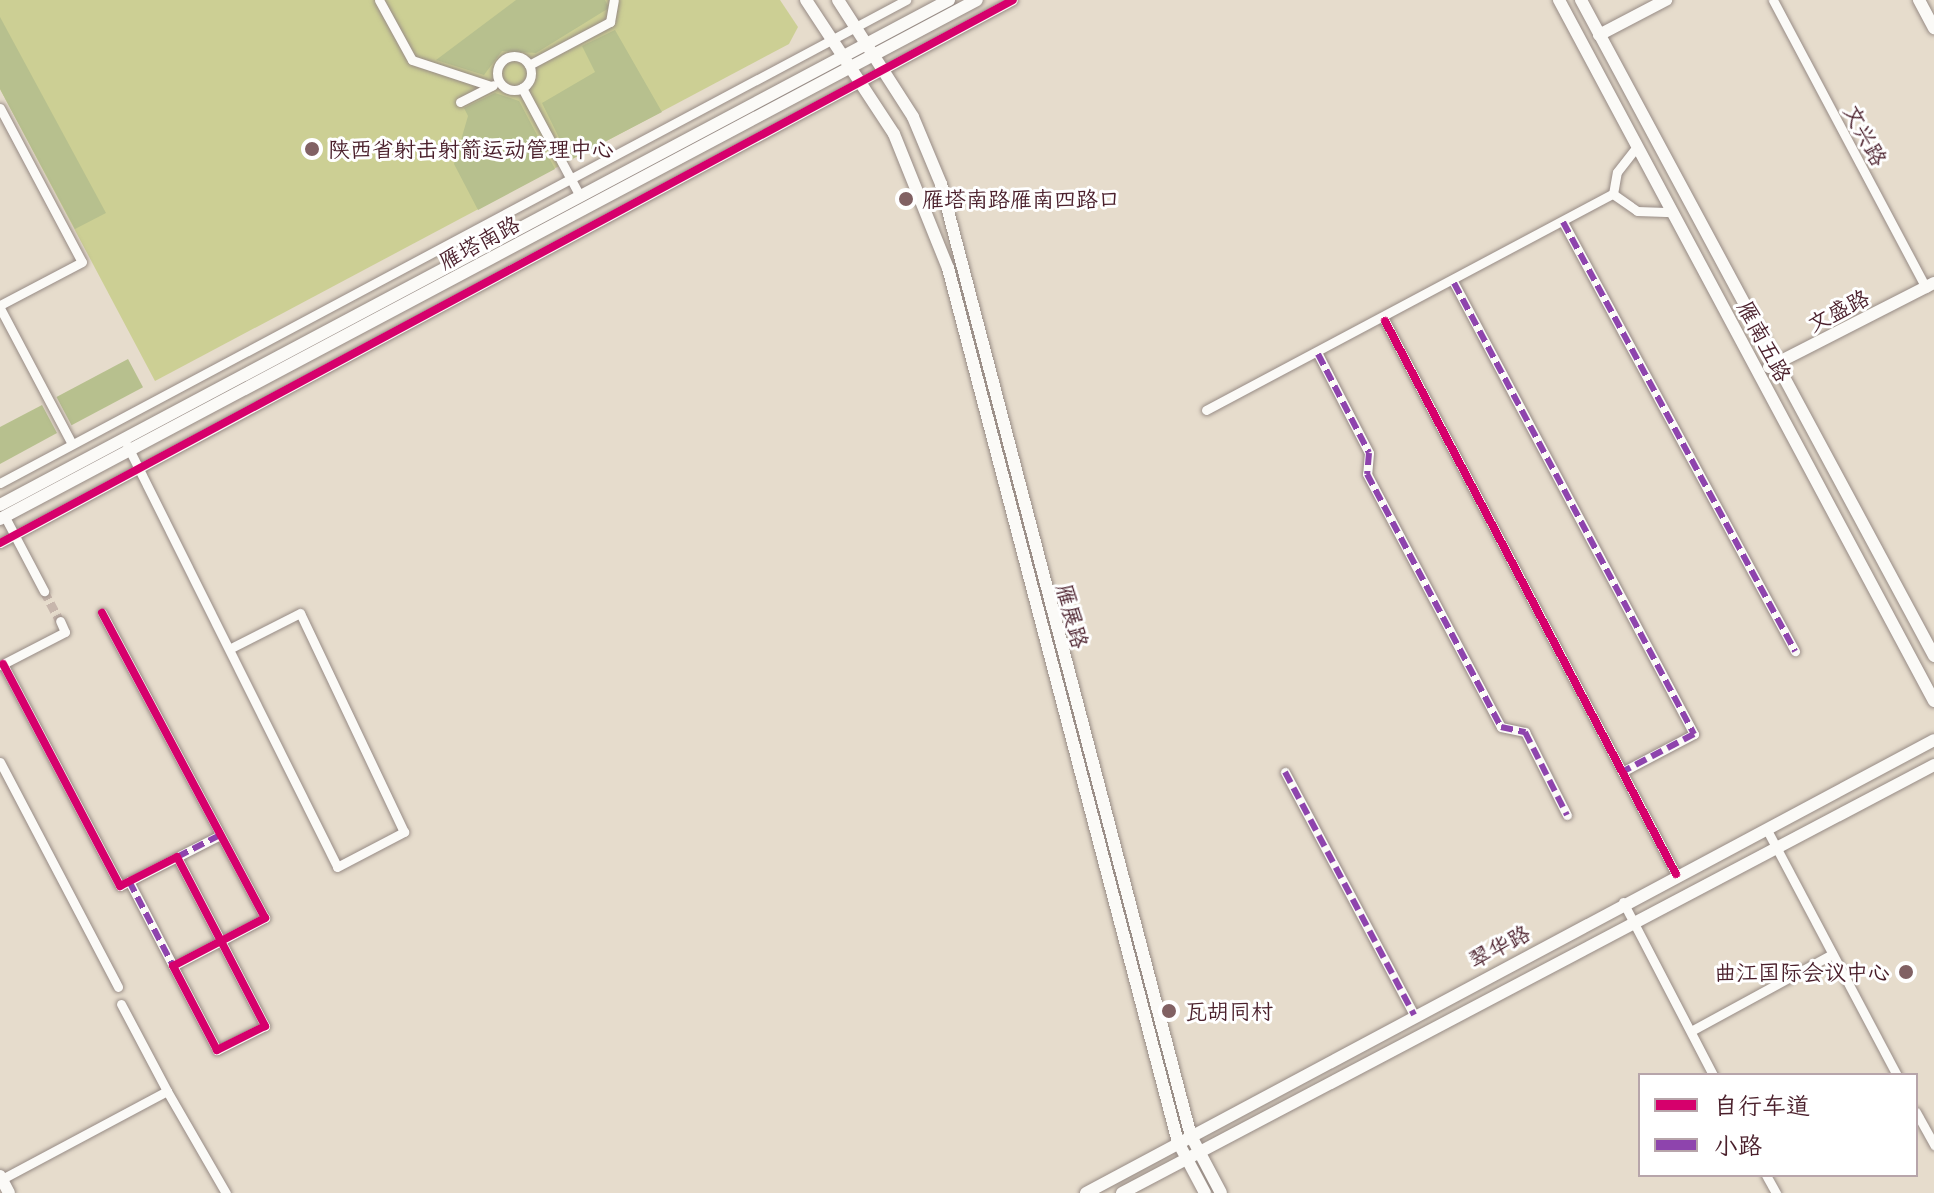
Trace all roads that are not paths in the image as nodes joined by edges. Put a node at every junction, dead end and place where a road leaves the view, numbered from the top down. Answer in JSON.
{"nodes":[{"id":1,"x":379,"y":0,"type":"edge"},
{"id":2,"x":614,"y":0,"type":"edge"},
{"id":3,"x":806,"y":0,"type":"edge"},
{"id":4,"x":838,"y":0,"type":"edge"},
{"id":5,"x":906,"y":0,"type":"edge"},
{"id":6,"x":949,"y":0,"type":"edge"},
{"id":7,"x":977,"y":0,"type":"edge"},
{"id":8,"x":1013,"y":0,"type":"edge"},
{"id":9,"x":1559,"y":0,"type":"edge"},
{"id":10,"x":1581,"y":0,"type":"edge"},
{"id":11,"x":1666,"y":0,"type":"edge"},
{"id":12,"x":1773,"y":0,"type":"edge"},
{"id":13,"x":1919,"y":0,"type":"edge"},
{"id":14,"x":858,"y":26,"type":"junction"},
{"id":15,"x":1934,"y":28,"type":"edge"},
{"id":16,"x":1599,"y":35,"type":"junction"},
{"id":17,"x":835,"y":39,"type":"junction"},
{"id":18,"x":873,"y":49,"type":"junction"},
{"id":19,"x":850,"y":59,"type":"junction"},
{"id":20,"x":529,"y":65,"type":"junction"},
{"id":21,"x":885,"y":70,"type":"junction"},
{"id":22,"x":864,"y":82,"type":"junction"},
{"id":23,"x":495,"y":83,"type":"junction"},
{"id":24,"x":522,"y":88,"type":"junction"},
{"id":25,"x":460,"y":102,"type":"dead end"},
{"id":26,"x":0,"y":108,"type":"edge"},
{"id":27,"x":1637,"y":146,"type":"junction"},
{"id":28,"x":571,"y":179,"type":"junction"},
{"id":29,"x":1613,"y":194,"type":"junction"},
{"id":30,"x":580,"y":196,"type":"junction"},
{"id":31,"x":1673,"y":212,"type":"junction"},
{"id":32,"x":1563,"y":222,"type":"junction"},
{"id":33,"x":1454,"y":283,"type":"junction"},
{"id":34,"x":1930,"y":286,"type":"edge"},
{"id":35,"x":0,"y":307,"type":"edge"},
{"id":36,"x":1385,"y":321,"type":"junction"},
{"id":37,"x":1318,"y":354,"type":"junction"},
{"id":38,"x":1777,"y":363,"type":"junction"},
{"id":39,"x":1759,"y":373,"type":"junction"},
{"id":40,"x":1206,"y":410,"type":"dead end"},
{"id":41,"x":72,"y":444,"type":"junction"},
{"id":42,"x":126,"y":444,"type":"junction"},
{"id":43,"x":139,"y":469,"type":"junction"},
{"id":44,"x":0,"y":483,"type":"edge"},
{"id":45,"x":2,"y":514,"type":"edge"},
{"id":46,"x":14,"y":535,"type":"junction"},
{"id":47,"x":0,"y":543,"type":"edge"},
{"id":48,"x":44,"y":591,"type":"tunnel mouth"},
{"id":49,"x":102,"y":613,"type":"dead end"},
{"id":50,"x":60,"y":621,"type":"dead end"},
{"id":51,"x":233,"y":647,"type":"junction"},
{"id":52,"x":1795,"y":651,"type":"dead end"},
{"id":53,"x":1934,"y":656,"type":"edge"},
{"id":54,"x":2,"y":665,"type":"edge"},
{"id":55,"x":1934,"y":701,"type":"edge"},
{"id":56,"x":1934,"y":740,"type":"edge"},
{"id":57,"x":0,"y":762,"type":"edge"},
{"id":58,"x":1934,"y":765,"type":"edge"},
{"id":59,"x":1285,"y":772,"type":"dead end"},
{"id":60,"x":1622,"y":772,"type":"junction"},
{"id":61,"x":1567,"y":815,"type":"dead end"},
{"id":62,"x":1766,"y":828,"type":"junction"},
{"id":63,"x":220,"y":835,"type":"junction"},
{"id":64,"x":1775,"y":847,"type":"junction"},
{"id":65,"x":177,"y":857,"type":"junction"},
{"id":66,"x":1676,"y":874,"type":"junction"},
{"id":67,"x":129,"y":881,"type":"junction"},
{"id":68,"x":1623,"y":902,"type":"junction"},
{"id":69,"x":1634,"y":922,"type":"junction"},
{"id":70,"x":221,"y":941,"type":"junction"},
{"id":71,"x":1832,"y":954,"type":"junction"},
{"id":72,"x":173,"y":966,"type":"junction"},
{"id":73,"x":118,"y":987,"type":"dead end"},
{"id":74,"x":121,"y":1004,"type":"dead end"},
{"id":75,"x":1414,"y":1015,"type":"junction"},
{"id":76,"x":1691,"y":1031,"type":"junction"},
{"id":77,"x":1712,"y":1073,"type":"edge"},
{"id":78,"x":1896,"y":1073,"type":"edge"},
{"id":79,"x":167,"y":1091,"type":"junction"},
{"id":80,"x":1918,"y":1116,"type":"edge"},
{"id":81,"x":1184,"y":1139,"type":"junction"},
{"id":82,"x":1934,"y":1145,"type":"edge"},
{"id":83,"x":1193,"y":1156,"type":"junction"},
{"id":84,"x":1,"y":1177,"type":"edge"},
{"id":85,"x":9,"y":1193,"type":"edge"},
{"id":86,"x":226,"y":1193,"type":"edge"},
{"id":87,"x":1086,"y":1193,"type":"edge"},
{"id":88,"x":1122,"y":1193,"type":"edge"},
{"id":89,"x":1205,"y":1193,"type":"edge"},
{"id":90,"x":1221,"y":1193,"type":"edge"}],
"edges":[{"from":1,"to":23,"type":"street"},
{"from":2,"to":20,"type":"street"},
{"from":3,"to":17,"type":"main road","name":"雁展路"},
{"from":4,"to":14,"type":"main road","name":"雁展路"},
{"from":5,"to":14,"type":"street"},
{"from":6,"to":18,"type":"main road","name":"雁塔南路"},
{"from":7,"to":18,"type":"main road","name":"雁塔南路"},
{"from":8,"to":21,"type":"street"},
{"from":9,"to":27,"type":"main road","name":"雁南五路"},
{"from":10,"to":16,"type":"main road","name":"雁南五路"},
{"from":11,"to":16,"type":"main road"},
{"from":12,"to":34,"type":"street","name":"文兴路"},
{"from":13,"to":15,"type":"main road"},
{"from":14,"to":17,"type":"street"},
{"from":14,"to":18,"type":"main road","name":"雁展路"},
{"from":16,"to":38,"type":"main road","name":"雁南五路"},
{"from":17,"to":19,"type":"main road","name":"雁展路"},
{"from":17,"to":28,"type":"street"},
{"from":18,"to":19,"type":"main road","name":"雁塔南路"},
{"from":18,"to":21,"type":"main road","name":"雁展路"},
{"from":19,"to":22,"type":"main road","name":"雁展路"},
{"from":19,"to":30,"type":"main road","name":"雁塔南路"},
{"from":19,"to":42,"type":"main road","name":"雁塔南路"},
{"from":20,"to":23,"type":"street"},
{"from":20,"to":24,"type":"street"},
{"from":21,"to":22,"type":"street"},
{"from":21,"to":81,"type":"main road","name":"雁展路"},
{"from":22,"to":43,"type":"street"},
{"from":22,"to":81,"type":"main road","name":"雁展路"},
{"from":23,"to":24,"type":"street"},
{"from":23,"to":25,"type":"street"},
{"from":24,"to":28,"type":"street"},
{"from":26,"to":35,"type":"street"},
{"from":27,"to":29,"type":"street"},
{"from":27,"to":31,"type":"main road","name":"雁南五路"},
{"from":28,"to":30,"type":"street"},
{"from":28,"to":41,"type":"street"},
{"from":29,"to":31,"type":"street"},
{"from":29,"to":32,"type":"street"},
{"from":30,"to":42,"type":"main road","name":"雁塔南路"},
{"from":31,"to":39,"type":"main road","name":"雁南五路"},
{"from":32,"to":33,"type":"street"},
{"from":32,"to":52,"type":"street"},
{"from":33,"to":36,"type":"street"},
{"from":33,"to":60,"type":"street"},
{"from":34,"to":38,"type":"main road","name":"文盛路"},
{"from":35,"to":41,"type":"street"},
{"from":36,"to":37,"type":"street"},
{"from":36,"to":60,"type":"street"},
{"from":37,"to":40,"type":"street"},
{"from":37,"to":61,"type":"street"},
{"from":38,"to":39,"type":"main road","name":"文盛路"},
{"from":38,"to":53,"type":"main road","name":"雁南五路"},
{"from":39,"to":55,"type":"main road","name":"雁南五路"},
{"from":41,"to":44,"type":"street"},
{"from":42,"to":43,"type":"street"},
{"from":42,"to":45,"type":"main road","name":"雁塔南路"},
{"from":43,"to":46,"type":"street"},
{"from":43,"to":51,"type":"street"},
{"from":45,"to":46,"type":"street"},
{"from":46,"to":47,"type":"street"},
{"from":46,"to":48,"type":"street"},
{"from":49,"to":63,"type":"street"},
{"from":50,"to":54,"type":"street"},
{"from":51,"to":51,"type":"street"},
{"from":54,"to":67,"type":"street"},
{"from":56,"to":62,"type":"main road","name":"翠华路"},
{"from":57,"to":73,"type":"street"},
{"from":58,"to":64,"type":"main road","name":"翠华路"},
{"from":59,"to":75,"type":"street"},
{"from":60,"to":66,"type":"street"},
{"from":62,"to":64,"type":"street"},
{"from":62,"to":66,"type":"main road","name":"翠华路"},
{"from":63,"to":65,"type":"street"},
{"from":63,"to":70,"type":"street"},
{"from":64,"to":69,"type":"main road","name":"翠华路"},
{"from":64,"to":71,"type":"street"},
{"from":65,"to":67,"type":"street"},
{"from":65,"to":70,"type":"street"},
{"from":66,"to":68,"type":"main road","name":"翠华路"},
{"from":67,"to":72,"type":"street"},
{"from":68,"to":69,"type":"street"},
{"from":68,"to":75,"type":"main road","name":"翠华路"},
{"from":69,"to":76,"type":"street"},
{"from":69,"to":83,"type":"main road","name":"翠华路"},
{"from":70,"to":72,"type":"street"},
{"from":70,"to":72,"type":"street"},
{"from":71,"to":76,"type":"street"},
{"from":71,"to":78,"type":"street"},
{"from":74,"to":79,"type":"street"},
{"from":75,"to":81,"type":"main road","name":"翠华路"},
{"from":76,"to":77,"type":"street"},
{"from":79,"to":84,"type":"street"},
{"from":79,"to":86,"type":"street"},
{"from":80,"to":82,"type":"street"},
{"from":81,"to":83,"type":"main road","name":"雁展路"},
{"from":81,"to":87,"type":"main road","name":"翠华路"},
{"from":83,"to":88,"type":"main road","name":"翠华路"},
{"from":83,"to":89,"type":"main road","name":"雁展路"},
{"from":83,"to":90,"type":"main road","name":"雁展路"},
{"from":84,"to":85,"type":"main road"}]}
